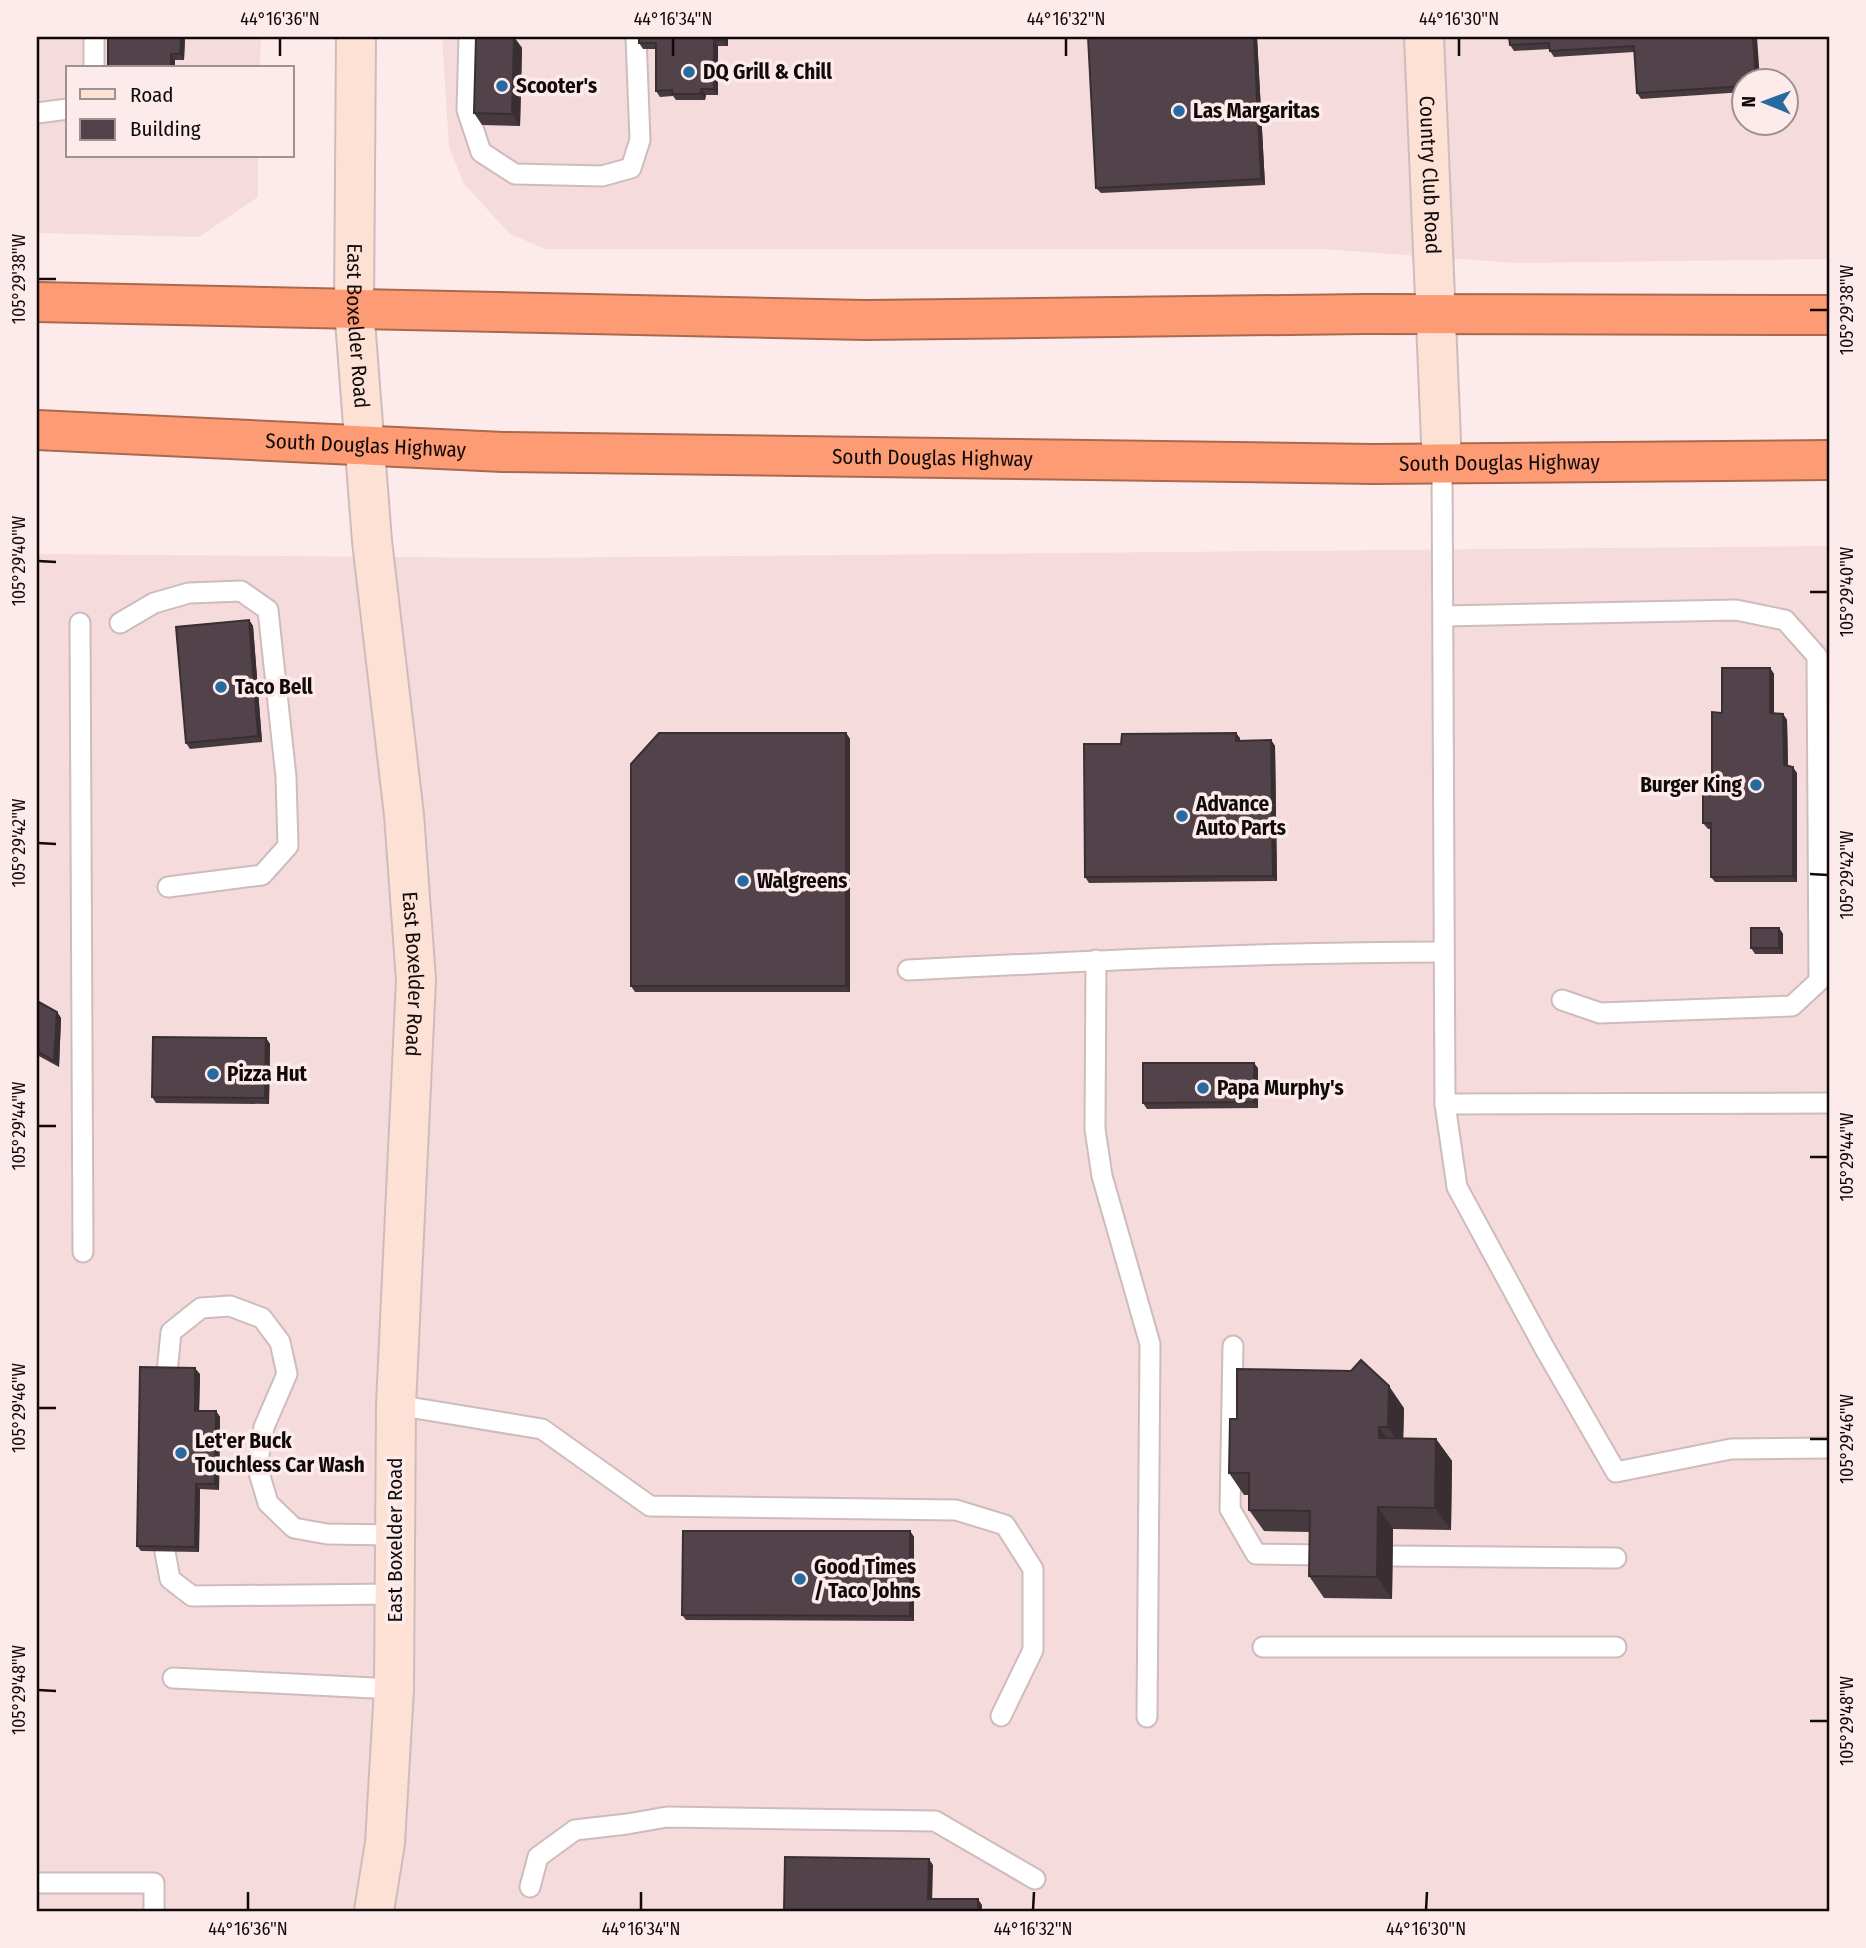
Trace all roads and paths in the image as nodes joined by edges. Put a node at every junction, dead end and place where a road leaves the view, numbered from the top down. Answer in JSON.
{"nodes":[{"id":1,"x":94,"y":37,"type":"edge"},
{"id":2,"x":356,"y":37,"type":"edge"},
{"id":3,"x":469,"y":37,"type":"edge"},
{"id":4,"x":636,"y":37,"type":"edge"},
{"id":5,"x":1424,"y":37,"type":"edge"},
{"id":6,"x":94,"y":66,"type":"edge"},
{"id":7,"x":66,"y":109,"type":"edge"},
{"id":8,"x":37,"y":113,"type":"edge"},
{"id":9,"x":37,"y":302,"type":"edge"},
{"id":10,"x":354,"y":308,"type":"junction"},
{"id":11,"x":1437,"y":315,"type":"junction"},
{"id":12,"x":1829,"y":315,"type":"edge"},
{"id":13,"x":37,"y":430,"type":"edge"},
{"id":14,"x":364,"y":445,"type":"junction"},
{"id":15,"x":1829,"y":460,"type":"edge"},
{"id":16,"x":1442,"y":464,"type":"junction"},
{"id":17,"x":1444,"y":616,"type":"junction"},
{"id":18,"x":80,"y":623,"type":"dead end"},
{"id":19,"x":120,"y":623,"type":"dead end"},
{"id":20,"x":168,"y":887,"type":"dead end"},
{"id":21,"x":1444,"y":952,"type":"junction"},
{"id":22,"x":1096,"y":960,"type":"junction"},
{"id":23,"x":908,"y":970,"type":"dead end"},
{"id":24,"x":1562,"y":1000,"type":"dead end"},
{"id":25,"x":1829,"y":1103,"type":"edge"},
{"id":26,"x":1445,"y":1104,"type":"junction"},
{"id":27,"x":83,"y":1252,"type":"dead end"},
{"id":28,"x":1233,"y":1346,"type":"dead end"},
{"id":29,"x":167,"y":1373,"type":"edge"},
{"id":30,"x":396,"y":1405,"type":"junction"},
{"id":31,"x":1829,"y":1448,"type":"edge"},
{"id":32,"x":394,"y":1535,"type":"junction"},
{"id":33,"x":165,"y":1552,"type":"edge"},
{"id":34,"x":1325,"y":1555,"type":"edge"},
{"id":35,"x":1393,"y":1556,"type":"dead end"},
{"id":36,"x":1616,"y":1558,"type":"dead end"},
{"id":37,"x":394,"y":1594,"type":"junction"},
{"id":38,"x":1263,"y":1647,"type":"dead end"},
{"id":39,"x":1616,"y":1647,"type":"dead end"},
{"id":40,"x":173,"y":1678,"type":"dead end"},
{"id":41,"x":394,"y":1689,"type":"junction"},
{"id":42,"x":1001,"y":1716,"type":"dead end"},
{"id":43,"x":1147,"y":1717,"type":"dead end"},
{"id":44,"x":1035,"y":1879,"type":"dead end"},
{"id":45,"x":37,"y":1883,"type":"edge"},
{"id":46,"x":530,"y":1888,"type":"dead end"},
{"id":47,"x":154,"y":1911,"type":"edge"},
{"id":48,"x":374,"y":1911,"type":"edge"}],
"edges":[{"from":1,"to":6,"type":"lane"},
{"from":2,"to":10,"type":"main road","name":"East Boxelder Road"},
{"from":3,"to":4,"type":"lane"},
{"from":5,"to":11,"type":"main road","name":"Country Club Road"},
{"from":7,"to":8,"type":"lane"},
{"from":9,"to":10,"type":"highway"},
{"from":10,"to":11,"type":"highway"},
{"from":10,"to":14,"type":"main road","name":"East Boxelder Road"},
{"from":11,"to":12,"type":"highway"},
{"from":11,"to":16,"type":"main road","name":"Country Club Road"},
{"from":13,"to":14,"type":"highway","name":"South Douglas Highway"},
{"from":14,"to":16,"type":"highway","name":"South Douglas Highway"},
{"from":14,"to":30,"type":"main road","name":"East Boxelder Road"},
{"from":15,"to":16,"type":"highway","name":"South Douglas Highway"},
{"from":16,"to":17,"type":"lane"},
{"from":17,"to":21,"type":"lane"},
{"from":17,"to":24,"type":"lane"},
{"from":18,"to":27,"type":"lane"},
{"from":19,"to":20,"type":"lane"},
{"from":21,"to":22,"type":"lane"},
{"from":21,"to":26,"type":"lane"},
{"from":22,"to":23,"type":"lane"},
{"from":22,"to":43,"type":"lane"},
{"from":25,"to":26,"type":"lane"},
{"from":26,"to":31,"type":"lane"},
{"from":28,"to":34,"type":"lane"},
{"from":29,"to":32,"type":"lane"},
{"from":30,"to":32,"type":"main road","name":"East Boxelder Road"},
{"from":30,"to":42,"type":"lane"},
{"from":32,"to":37,"type":"main road","name":"East Boxelder Road"},
{"from":33,"to":37,"type":"lane"},
{"from":35,"to":36,"type":"lane"},
{"from":37,"to":41,"type":"main road","name":"East Boxelder Road"},
{"from":38,"to":39,"type":"lane"},
{"from":40,"to":41,"type":"lane"},
{"from":41,"to":48,"type":"main road","name":"East Boxelder Road"},
{"from":44,"to":46,"type":"lane"},
{"from":45,"to":47,"type":"lane"}]}
